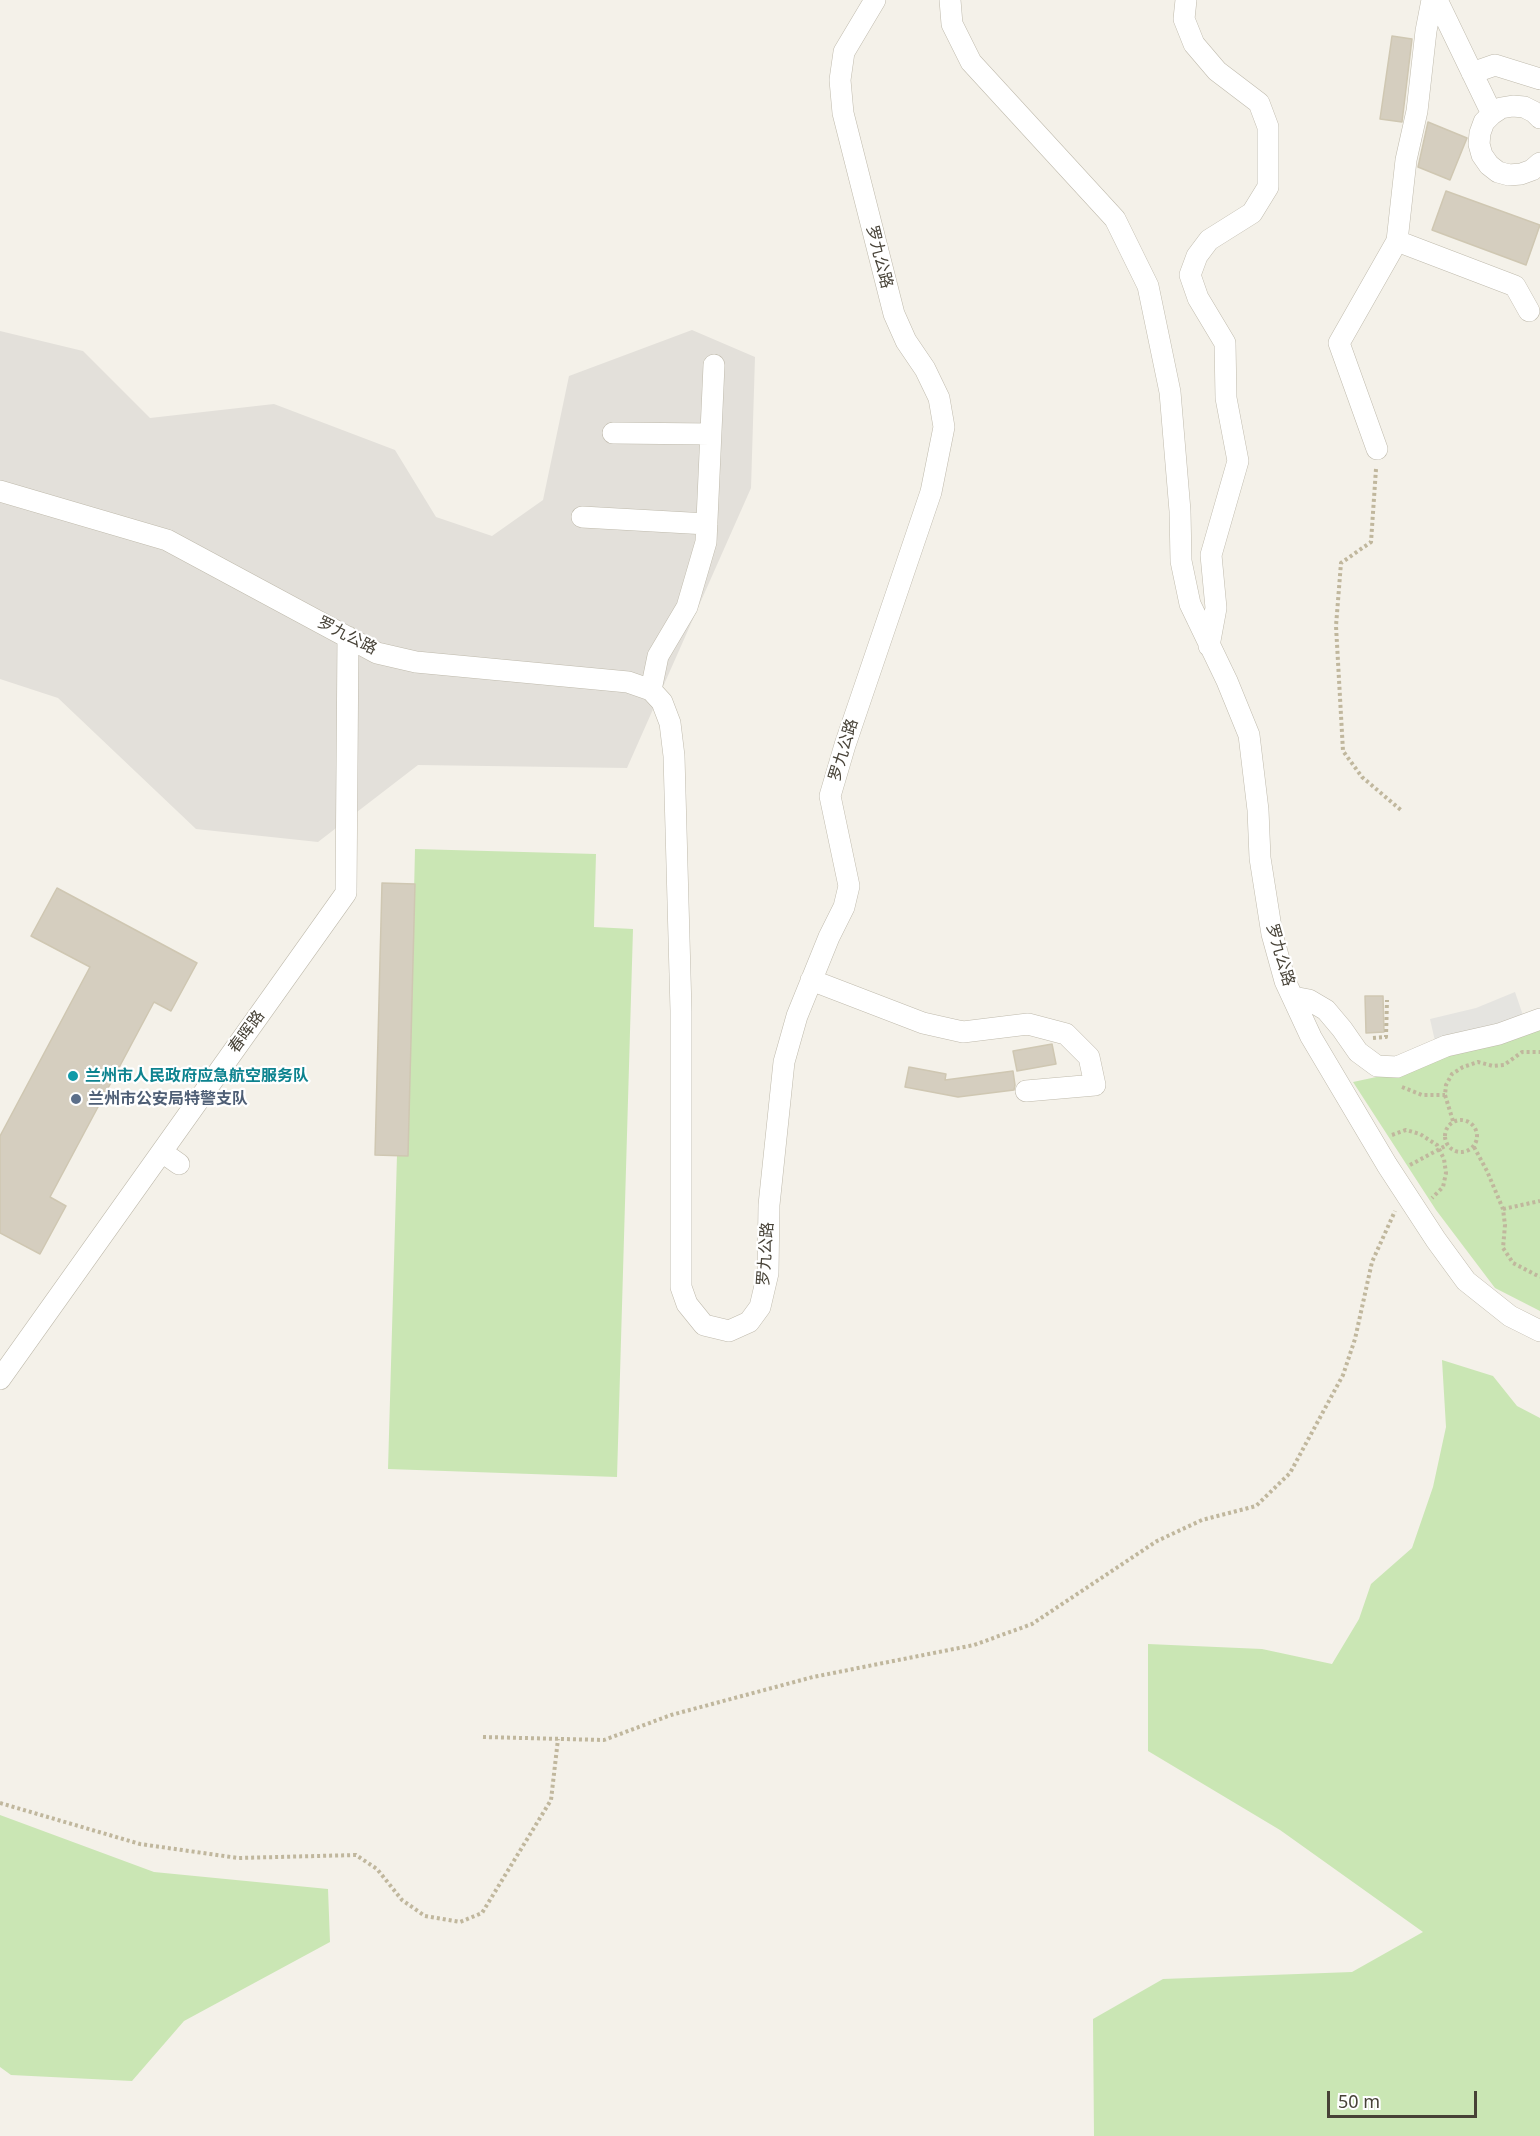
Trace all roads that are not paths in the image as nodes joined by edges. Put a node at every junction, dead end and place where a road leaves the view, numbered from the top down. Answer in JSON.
{"nodes":[{"id":1,"x":876,"y":0,"type":"edge"},
{"id":2,"x":950,"y":0,"type":"edge"},
{"id":3,"x":1186,"y":0,"type":"edge"},
{"id":4,"x":1432,"y":0,"type":"edge"},
{"id":5,"x":1437,"y":0,"type":"edge"},
{"id":6,"x":1472,"y":73,"type":"junction"},
{"id":7,"x":1540,"y":79,"type":"edge"},
{"id":8,"x":1492,"y":114,"type":"junction"},
{"id":9,"x":1540,"y":118,"type":"edge"},
{"id":10,"x":1540,"y":163,"type":"edge"},
{"id":11,"x":1397,"y":241,"type":"junction"},
{"id":12,"x":1529,"y":311,"type":"dead end"},
{"id":13,"x":714,"y":365,"type":"dead end"},
{"id":14,"x":613,"y":433,"type":"dead end"},
{"id":15,"x":711,"y":434,"type":"junction"},
{"id":16,"x":1377,"y":449,"type":"road end"},
{"id":17,"x":0,"y":491,"type":"edge"},
{"id":18,"x":582,"y":517,"type":"dead end"},
{"id":19,"x":707,"y":524,"type":"junction"},
{"id":20,"x":348,"y":637,"type":"junction"},
{"id":21,"x":1209,"y":646,"type":"junction"},
{"id":22,"x":651,"y":690,"type":"junction"},
{"id":23,"x":811,"y":980,"type":"junction"},
{"id":24,"x":1293,"y":997,"type":"junction"},
{"id":25,"x":1540,"y":1019,"type":"edge"},
{"id":26,"x":1026,"y":1091,"type":"dead end"},
{"id":27,"x":1540,"y":1331,"type":"edge"},
{"id":28,"x":0,"y":1379,"type":"edge"}],
"edges":[{"from":1,"to":23,"type":"street","name":"罗九公路"},
{"from":2,"to":21,"type":"street","name":"罗九公路"},
{"from":3,"to":21,"type":"street"},
{"from":4,"to":11,"type":"street"},
{"from":5,"to":6,"type":"street"},
{"from":6,"to":7,"type":"street"},
{"from":6,"to":8,"type":"street"},
{"from":8,"to":9,"type":"street"},
{"from":8,"to":10,"type":"street"},
{"from":11,"to":12,"type":"street"},
{"from":11,"to":16,"type":"street"},
{"from":13,"to":15,"type":"street"},
{"from":14,"to":15,"type":"street"},
{"from":15,"to":19,"type":"street"},
{"from":17,"to":20,"type":"street","name":"罗九公路"},
{"from":18,"to":19,"type":"street"},
{"from":19,"to":22,"type":"street"},
{"from":20,"to":22,"type":"street","name":"罗九公路"},
{"from":20,"to":28,"type":"street","name":"春晖路"},
{"from":21,"to":24,"type":"street","name":"罗九公路"},
{"from":22,"to":23,"type":"street","name":"罗九公路"},
{"from":23,"to":26,"type":"street"},
{"from":24,"to":25,"type":"street"},
{"from":24,"to":27,"type":"street","name":"罗九公路"}]}
